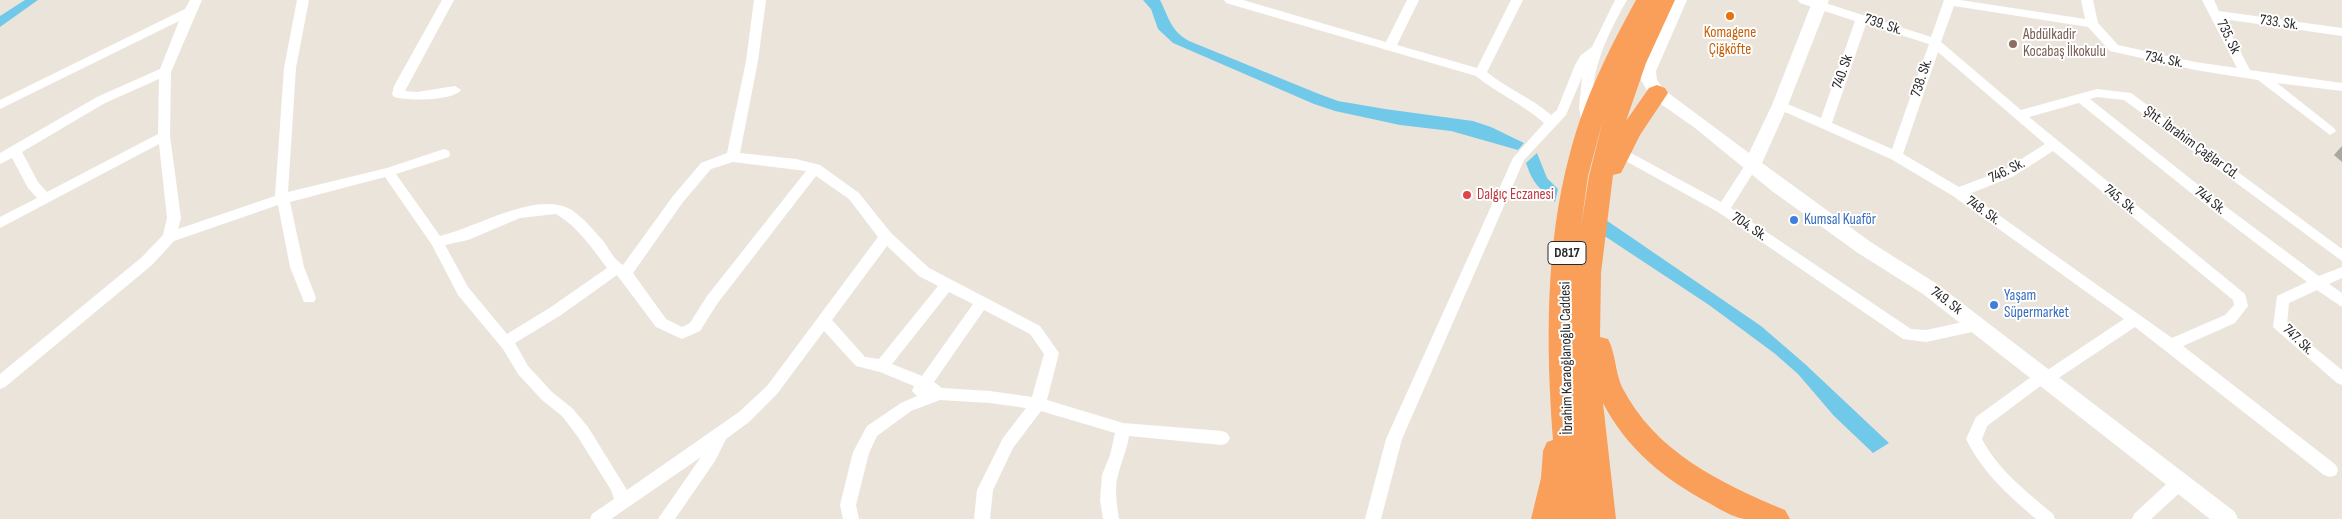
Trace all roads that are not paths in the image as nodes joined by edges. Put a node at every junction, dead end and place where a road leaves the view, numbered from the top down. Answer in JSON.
{"nodes":[{"id":1,"x":196,"y":0,"type":"edge"},
{"id":2,"x":303,"y":0,"type":"edge"},
{"id":3,"x":448,"y":0,"type":"edge"},
{"id":4,"x":760,"y":0,"type":"edge"},
{"id":5,"x":1230,"y":0,"type":"edge"},
{"id":6,"x":1413,"y":0,"type":"edge"},
{"id":7,"x":1517,"y":0,"type":"edge"},
{"id":8,"x":1621,"y":0,"type":"edge"},
{"id":9,"x":1646,"y":0,"type":"edge"},
{"id":10,"x":1665,"y":0,"type":"edge"},
{"id":11,"x":1679,"y":0,"type":"edge"},
{"id":12,"x":1692,"y":0,"type":"edge"},
{"id":13,"x":2087,"y":0,"type":"edge"},
{"id":14,"x":2208,"y":0,"type":"edge"},
{"id":15,"x":1814,"y":1,"type":"edge"},
{"id":16,"x":1949,"y":1,"type":"edge"},
{"id":17,"x":189,"y":12,"type":"junction"},
{"id":18,"x":2217,"y":14,"type":"junction"},
{"id":19,"x":1862,"y":18,"type":"junction"},
{"id":20,"x":2092,"y":24,"type":"junction"},
{"id":21,"x":2342,"y":32,"type":"edge"},
{"id":22,"x":1934,"y":42,"type":"junction"},
{"id":23,"x":1390,"y":46,"type":"junction"},
{"id":24,"x":1598,"y":48,"type":"junction"},
{"id":25,"x":165,"y":72,"type":"junction"},
{"id":26,"x":1480,"y":74,"type":"junction"},
{"id":27,"x":2246,"y":74,"type":"junction"},
{"id":28,"x":2262,"y":76,"type":"junction"},
{"id":29,"x":2342,"y":88,"type":"edge"},
{"id":30,"x":1655,"y":89,"type":"junction"},
{"id":31,"x":455,"y":90,"type":"dead end"},
{"id":32,"x":2081,"y":98,"type":"junction"},
{"id":33,"x":0,"y":105,"type":"edge"},
{"id":34,"x":1780,"y":105,"type":"junction"},
{"id":35,"x":2020,"y":116,"type":"junction"},
{"id":36,"x":1552,"y":123,"type":"junction"},
{"id":37,"x":1825,"y":125,"type":"junction"},
{"id":38,"x":1590,"y":127,"type":"junction"},
{"id":39,"x":2330,"y":130,"type":"dead end"},
{"id":40,"x":164,"y":136,"type":"junction"},
{"id":41,"x":2054,"y":145,"type":"junction"},
{"id":42,"x":15,"y":151,"type":"junction"},
{"id":43,"x":1620,"y":152,"type":"junction"},
{"id":44,"x":444,"y":154,"type":"dead end"},
{"id":45,"x":1896,"y":156,"type":"junction"},
{"id":46,"x":733,"y":157,"type":"junction"},
{"id":47,"x":0,"y":159,"type":"edge"},
{"id":48,"x":1752,"y":166,"type":"junction"},
{"id":49,"x":815,"y":168,"type":"junction"},
{"id":50,"x":388,"y":172,"type":"junction"},
{"id":51,"x":1600,"y":187,"type":"junction"},
{"id":52,"x":1958,"y":193,"type":"junction"},
{"id":53,"x":46,"y":199,"type":"junction"},
{"id":54,"x":281,"y":199,"type":"junction"},
{"id":55,"x":1723,"y":209,"type":"junction"},
{"id":56,"x":0,"y":223,"type":"edge"},
{"id":57,"x":169,"y":237,"type":"junction"},
{"id":58,"x":886,"y":237,"type":"junction"},
{"id":59,"x":437,"y":242,"type":"junction"},
{"id":60,"x":2342,"y":256,"type":"edge"},
{"id":61,"x":621,"y":271,"type":"junction"},
{"id":62,"x":2342,"y":272,"type":"edge"},
{"id":63,"x":1590,"y":274,"type":"junction"},
{"id":64,"x":947,"y":284,"type":"junction"},
{"id":65,"x":2320,"y":284,"type":"junction"},
{"id":66,"x":309,"y":298,"type":"dead end"},
{"id":67,"x":2342,"y":300,"type":"edge"},
{"id":68,"x":982,"y":302,"type":"junction"},
{"id":69,"x":2136,"y":319,"type":"junction"},
{"id":70,"x":824,"y":321,"type":"junction"},
{"id":71,"x":1978,"y":325,"type":"junction"},
{"id":72,"x":1564,"y":332,"type":"junction"},
{"id":73,"x":505,"y":342,"type":"junction"},
{"id":74,"x":2171,"y":345,"type":"junction"},
{"id":75,"x":882,"y":366,"type":"junction"},
{"id":76,"x":2045,"y":378,"type":"junction"},
{"id":77,"x":2342,"y":379,"type":"edge"},
{"id":78,"x":0,"y":383,"type":"edge"},
{"id":79,"x":924,"y":384,"type":"junction"},
{"id":80,"x":939,"y":394,"type":"junction"},
{"id":81,"x":1038,"y":404,"type":"junction"},
{"id":82,"x":906,"y":407,"type":"junction"},
{"id":83,"x":1123,"y":429,"type":"junction"},
{"id":84,"x":720,"y":435,"type":"junction"},
{"id":85,"x":1222,"y":438,"type":"dead end"},
{"id":86,"x":2330,"y":470,"type":"dead end"},
{"id":87,"x":2180,"y":482,"type":"junction"},
{"id":88,"x":622,"y":501,"type":"junction"},
{"id":89,"x":598,"y":519,"type":"edge"},
{"id":90,"x":666,"y":519,"type":"edge"},
{"id":91,"x":850,"y":519,"type":"edge"},
{"id":92,"x":982,"y":519,"type":"edge"},
{"id":93,"x":1111,"y":519,"type":"edge"},
{"id":94,"x":1372,"y":519,"type":"edge"},
{"id":95,"x":1546,"y":519,"type":"edge"},
{"id":96,"x":1575,"y":519,"type":"edge"},
{"id":97,"x":1601,"y":519,"type":"edge"},
{"id":98,"x":1774,"y":519,"type":"edge"},
{"id":99,"x":2047,"y":519,"type":"edge"},
{"id":100,"x":2140,"y":519,"type":"edge"},
{"id":101,"x":2228,"y":519,"type":"edge"}],
"edges":[{"from":1,"to":17,"type":"street"},
{"from":2,"to":54,"type":"street"},
{"from":3,"to":31,"type":"street"},
{"from":4,"to":46,"type":"street"},
{"from":5,"to":23,"type":"street"},
{"from":6,"to":23,"type":"street"},
{"from":7,"to":26,"type":"street"},
{"from":8,"to":24,"type":"street"},
{"from":9,"to":38,"type":"highway","name":"İbrahim Karaoğlanoğlu Caddesi","number":"D817"},
{"from":10,"to":51,"type":"highway","name":"İbrahim Karaoğlanoğlu Caddesi","number":"D817"},
{"from":11,"to":30,"type":"street"},
{"from":12,"to":30,"type":"street"},
{"from":13,"to":20,"type":"street"},
{"from":14,"to":18,"type":"street","name":"735. Sk"},
{"from":15,"to":19,"type":"street","name":"739. Sk."},
{"from":15,"to":34,"type":"street","name":"704. Sk."},
{"from":16,"to":20,"type":"street"},
{"from":16,"to":22,"type":"street","name":"738. Sk."},
{"from":17,"to":25,"type":"street"},
{"from":17,"to":33,"type":"street"},
{"from":18,"to":21,"type":"street","name":"733. Sk."},
{"from":18,"to":27,"type":"street","name":"735. Sk"},
{"from":19,"to":22,"type":"street","name":"739. Sk."},
{"from":19,"to":37,"type":"street","name":"740. Sk"},
{"from":20,"to":27,"type":"street","name":"734. Sk."},
{"from":22,"to":35,"type":"street","name":"745. Sk."},
{"from":22,"to":45,"type":"street","name":"738. Sk."},
{"from":23,"to":26,"type":"street"},
{"from":24,"to":36,"type":"street"},
{"from":24,"to":38,"type":"street"},
{"from":25,"to":40,"type":"street"},
{"from":25,"to":42,"type":"street"},
{"from":26,"to":36,"type":"street"},
{"from":27,"to":28,"type":"street","name":"734. Sk."},
{"from":28,"to":29,"type":"street","name":"734. Sk."},
{"from":28,"to":39,"type":"street"},
{"from":30,"to":43,"type":"highway"},
{"from":30,"to":48,"type":"street","name":"749. Sk"},
{"from":32,"to":35,"type":"street","name":"Şht. İbrahim Çağlar Cd."},
{"from":32,"to":60,"type":"street","name":"Şht. İbrahim Çağlar Cd."},
{"from":32,"to":65,"type":"street","name":"744 Sk."},
{"from":34,"to":37,"type":"street","name":"748. Sk."},
{"from":34,"to":48,"type":"street","name":"704. Sk."},
{"from":35,"to":41,"type":"street","name":"745. Sk."},
{"from":36,"to":94,"type":"street"},
{"from":37,"to":45,"type":"street","name":"748. Sk."},
{"from":38,"to":72,"type":"highway","name":"İbrahim Karaoğlanoğlu Caddesi","number":"D817"},
{"from":40,"to":53,"type":"street"},
{"from":40,"to":57,"type":"street"},
{"from":41,"to":52,"type":"street","name":"746. Sk."},
{"from":41,"to":74,"type":"street","name":"745. Sk."},
{"from":42,"to":47,"type":"street"},
{"from":42,"to":53,"type":"street"},
{"from":43,"to":51,"type":"highway"},
{"from":43,"to":55,"type":"street"},
{"from":44,"to":50,"type":"street"},
{"from":45,"to":52,"type":"street","name":"748. Sk."},
{"from":46,"to":49,"type":"street"},
{"from":46,"to":61,"type":"street"},
{"from":48,"to":55,"type":"street","name":"704. Sk."},
{"from":48,"to":71,"type":"street","name":"749. Sk"},
{"from":49,"to":58,"type":"street"},
{"from":49,"to":61,"type":"street"},
{"from":50,"to":54,"type":"street"},
{"from":50,"to":59,"type":"street"},
{"from":51,"to":63,"type":"highway","name":"İbrahim Karaoğlanoğlu Caddesi","number":"D817"},
{"from":52,"to":69,"type":"street","name":"748. Sk."},
{"from":53,"to":56,"type":"street"},
{"from":54,"to":57,"type":"street"},
{"from":54,"to":66,"type":"street"},
{"from":55,"to":71,"type":"street","name":"704. Sk."},
{"from":57,"to":78,"type":"street"},
{"from":58,"to":64,"type":"street"},
{"from":58,"to":70,"type":"street"},
{"from":59,"to":61,"type":"street"},
{"from":59,"to":73,"type":"street"},
{"from":61,"to":73,"type":"street"},
{"from":62,"to":65,"type":"street"},
{"from":63,"to":97,"type":"highway","name":"İbrahim Karaoğlanoğlu Caddesi","number":"D817"},
{"from":63,"to":98,"type":"highway"},
{"from":64,"to":68,"type":"street"},
{"from":64,"to":75,"type":"street"},
{"from":65,"to":67,"type":"street","name":"744 Sk."},
{"from":65,"to":77,"type":"street","name":"747. Sk."},
{"from":68,"to":79,"type":"street"},
{"from":68,"to":81,"type":"street"},
{"from":69,"to":74,"type":"street","name":"748. Sk."},
{"from":69,"to":76,"type":"street"},
{"from":70,"to":75,"type":"street"},
{"from":70,"to":84,"type":"street"},
{"from":71,"to":76,"type":"street","name":"749. Sk"},
{"from":72,"to":95,"type":"highway"},
{"from":72,"to":96,"type":"highway","name":"İbrahim Karaoğlanoğlu Caddesi","number":"D817"},
{"from":73,"to":88,"type":"street"},
{"from":74,"to":86,"type":"street","name":"748. Sk."},
{"from":75,"to":79,"type":"street"},
{"from":76,"to":87,"type":"street","name":"749. Sk"},
{"from":76,"to":99,"type":"street"},
{"from":79,"to":80,"type":"street"},
{"from":79,"to":82,"type":"street"},
{"from":80,"to":81,"type":"street"},
{"from":80,"to":82,"type":"street"},
{"from":81,"to":83,"type":"street"},
{"from":81,"to":92,"type":"street"},
{"from":82,"to":91,"type":"street"},
{"from":83,"to":85,"type":"street"},
{"from":83,"to":93,"type":"street"},
{"from":84,"to":88,"type":"street"},
{"from":84,"to":90,"type":"street"},
{"from":87,"to":100,"type":"street"},
{"from":87,"to":101,"type":"street","name":"749. Sk"},
{"from":88,"to":89,"type":"street"}]}
